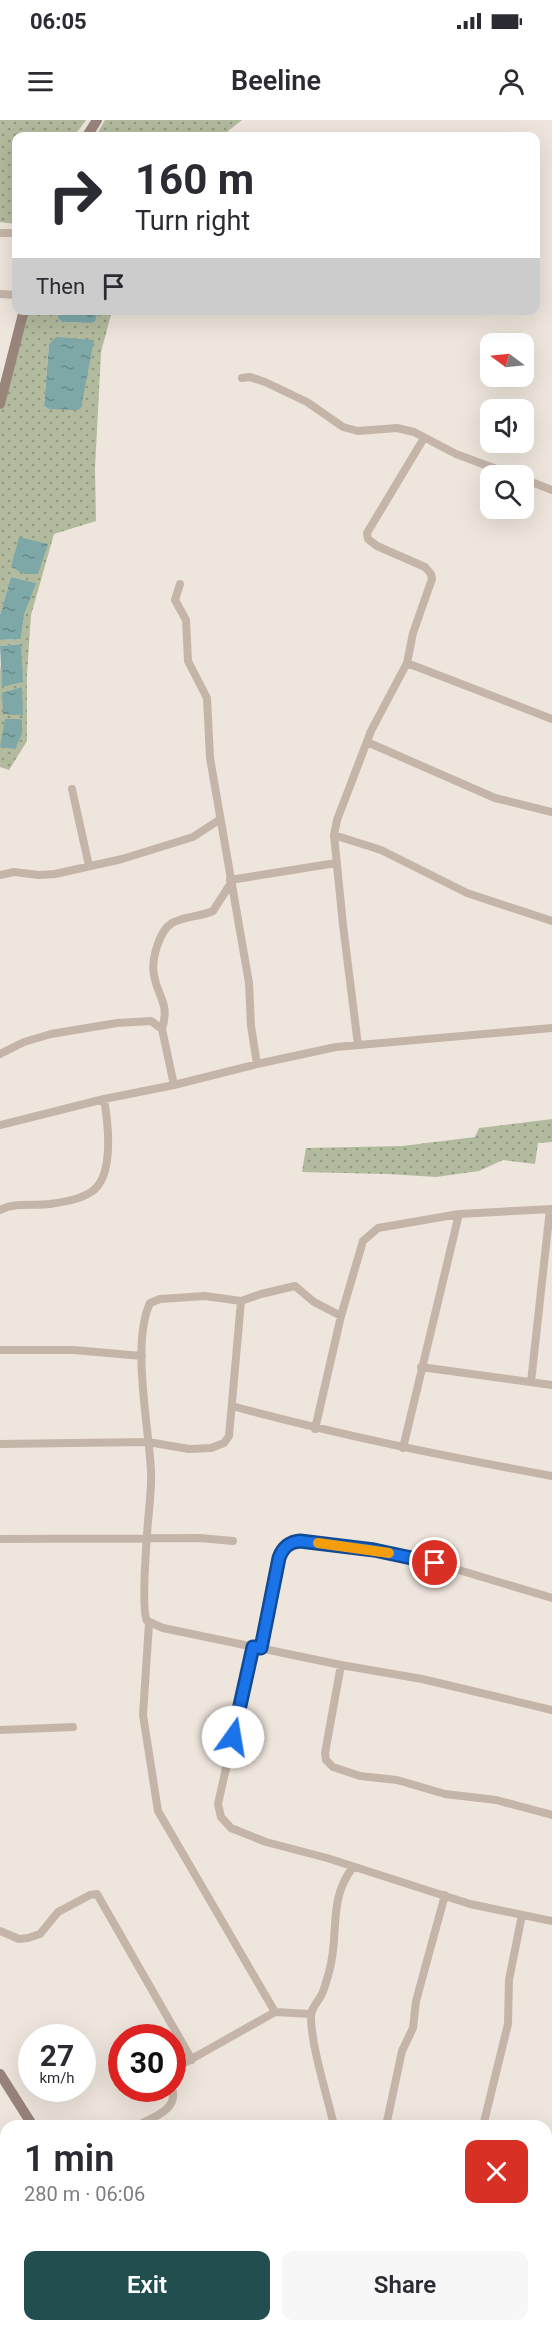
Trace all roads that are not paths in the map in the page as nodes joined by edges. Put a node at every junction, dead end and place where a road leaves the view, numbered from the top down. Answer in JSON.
{"nodes":[{"id":1,"x":23,"y":315,"type":"edge"},
{"id":2,"x":242,"y":378,"type":"dead end"},
{"id":3,"x":3,"y":382,"type":"edge"},
{"id":4,"x":0,"y":404,"type":"edge"},
{"id":5,"x":424,"y":438,"type":"junction"},
{"id":6,"x":486,"y":465,"type":"edge"},
{"id":7,"x":534,"y":483,"type":"edge"},
{"id":8,"x":552,"y":490,"type":"edge"},
{"id":9,"x":180,"y":584,"type":"dead end"},
{"id":10,"x":407,"y":663,"type":"junction"},
{"id":11,"x":552,"y":719,"type":"edge"},
{"id":12,"x":367,"y":742,"type":"junction"},
{"id":13,"x":72,"y":789,"type":"dead end"},
{"id":14,"x":552,"y":812,"type":"edge"},
{"id":15,"x":219,"y":820,"type":"junction"},
{"id":16,"x":334,"y":835,"type":"junction"},
{"id":17,"x":336,"y":863,"type":"junction"},
{"id":18,"x":89,"y":866,"type":"junction"},
{"id":19,"x":0,"y":875,"type":"edge"},
{"id":20,"x":230,"y":882,"type":"junction"},
{"id":21,"x":552,"y":921,"type":"edge"},
{"id":22,"x":552,"y":1028,"type":"edge"},
{"id":23,"x":162,"y":1029,"type":"junction"},
{"id":24,"x":358,"y":1045,"type":"junction"},
{"id":25,"x":0,"y":1054,"type":"edge"},
{"id":26,"x":257,"y":1064,"type":"junction"},
{"id":27,"x":174,"y":1085,"type":"junction"},
{"id":28,"x":104,"y":1099,"type":"junction"},
{"id":29,"x":0,"y":1125,"type":"edge"},
{"id":30,"x":551,"y":1209,"type":"edge"},
{"id":31,"x":0,"y":1210,"type":"edge"},
{"id":32,"x":459,"y":1214,"type":"junction"},
{"id":33,"x":240,"y":1301,"type":"junction"},
{"id":34,"x":341,"y":1316,"type":"junction"},
{"id":35,"x":0,"y":1350,"type":"edge"},
{"id":36,"x":142,"y":1356,"type":"junction"},
{"id":37,"x":422,"y":1367,"type":"junction"},
{"id":38,"x":531,"y":1382,"type":"junction"},
{"id":39,"x":552,"y":1385,"type":"edge"},
{"id":40,"x":232,"y":1406,"type":"junction"},
{"id":41,"x":315,"y":1428,"type":"junction"},
{"id":42,"x":148,"y":1442,"type":"junction"},
{"id":43,"x":0,"y":1444,"type":"edge"},
{"id":44,"x":402,"y":1448,"type":"junction"},
{"id":45,"x":552,"y":1476,"type":"edge"},
{"id":46,"x":0,"y":1539,"type":"edge"},
{"id":47,"x":147,"y":1539,"type":"junction"},
{"id":48,"x":233,"y":1541,"type":"dead end"},
{"id":49,"x":552,"y":1598,"type":"edge"},
{"id":50,"x":149,"y":1623,"type":"junction"},
{"id":51,"x":257,"y":1648,"type":"junction"},
{"id":52,"x":341,"y":1665,"type":"junction"},
{"id":53,"x":552,"y":1710,"type":"edge"},
{"id":54,"x":73,"y":1727,"type":"dead end"},
{"id":55,"x":0,"y":1730,"type":"edge"},
{"id":56,"x":552,"y":1815,"type":"edge"},
{"id":57,"x":353,"y":1867,"type":"junction"},
{"id":58,"x":445,"y":1895,"type":"junction"},
{"id":59,"x":522,"y":1915,"type":"junction"},
{"id":60,"x":552,"y":1921,"type":"edge"},
{"id":61,"x":0,"y":1931,"type":"edge"},
{"id":62,"x":275,"y":2012,"type":"junction"},
{"id":63,"x":311,"y":2014,"type":"junction"},
{"id":64,"x":192,"y":2060,"type":"junction"},
{"id":65,"x":186,"y":2063,"type":"edge"},
{"id":66,"x":0,"y":2074,"type":"edge"},
{"id":67,"x":172,"y":2102,"type":"edge"},
{"id":68,"x":29,"y":2120,"type":"edge"},
{"id":69,"x":147,"y":2120,"type":"edge"},
{"id":70,"x":333,"y":2120,"type":"edge"},
{"id":71,"x":387,"y":2120,"type":"edge"},
{"id":72,"x":484,"y":2120,"type":"edge"}],
"edges":[{"from":1,"to":3,"type":"street"},
{"from":2,"to":5,"type":"street"},
{"from":3,"to":4,"type":"street"},
{"from":5,"to":6,"type":"street"},
{"from":5,"to":10,"type":"street"},
{"from":7,"to":8,"type":"street"},
{"from":9,"to":15,"type":"street"},
{"from":10,"to":11,"type":"street"},
{"from":10,"to":12,"type":"street"},
{"from":12,"to":14,"type":"street"},
{"from":12,"to":16,"type":"street"},
{"from":13,"to":18,"type":"street"},
{"from":15,"to":18,"type":"street"},
{"from":15,"to":20,"type":"street"},
{"from":16,"to":17,"type":"street"},
{"from":16,"to":21,"type":"street"},
{"from":17,"to":20,"type":"street"},
{"from":17,"to":24,"type":"street"},
{"from":18,"to":19,"type":"street"},
{"from":20,"to":23,"type":"street"},
{"from":20,"to":26,"type":"street"},
{"from":22,"to":24,"type":"street"},
{"from":23,"to":25,"type":"street"},
{"from":23,"to":27,"type":"street"},
{"from":24,"to":26,"type":"street"},
{"from":26,"to":27,"type":"street"},
{"from":27,"to":28,"type":"street"},
{"from":28,"to":29,"type":"street"},
{"from":28,"to":31,"type":"street"},
{"from":30,"to":32,"type":"street"},
{"from":30,"to":38,"type":"street"},
{"from":32,"to":34,"type":"street"},
{"from":32,"to":37,"type":"street"},
{"from":33,"to":34,"type":"street"},
{"from":33,"to":36,"type":"street"},
{"from":33,"to":40,"type":"street"},
{"from":34,"to":41,"type":"street"},
{"from":35,"to":36,"type":"street"},
{"from":36,"to":42,"type":"street"},
{"from":37,"to":38,"type":"street"},
{"from":37,"to":44,"type":"street"},
{"from":38,"to":39,"type":"street"},
{"from":40,"to":41,"type":"street"},
{"from":40,"to":42,"type":"street"},
{"from":41,"to":44,"type":"street"},
{"from":42,"to":43,"type":"street"},
{"from":42,"to":47,"type":"street"},
{"from":44,"to":45,"type":"street"},
{"from":46,"to":47,"type":"street"},
{"from":47,"to":48,"type":"street"},
{"from":47,"to":50,"type":"street"},
{"from":49,"to":51,"type":"street"},
{"from":50,"to":51,"type":"street"},
{"from":50,"to":62,"type":"street"},
{"from":51,"to":52,"type":"street"},
{"from":51,"to":57,"type":"street"},
{"from":52,"to":53,"type":"street"},
{"from":52,"to":56,"type":"street"},
{"from":54,"to":55,"type":"street"},
{"from":57,"to":58,"type":"street"},
{"from":57,"to":63,"type":"street"},
{"from":58,"to":59,"type":"street"},
{"from":58,"to":71,"type":"street"},
{"from":59,"to":60,"type":"street"},
{"from":59,"to":72,"type":"street"},
{"from":61,"to":64,"type":"street"},
{"from":62,"to":63,"type":"street"},
{"from":62,"to":64,"type":"street"},
{"from":63,"to":70,"type":"street"},
{"from":64,"to":65,"type":"street"},
{"from":66,"to":68,"type":"street"},
{"from":67,"to":69,"type":"street"}]}
